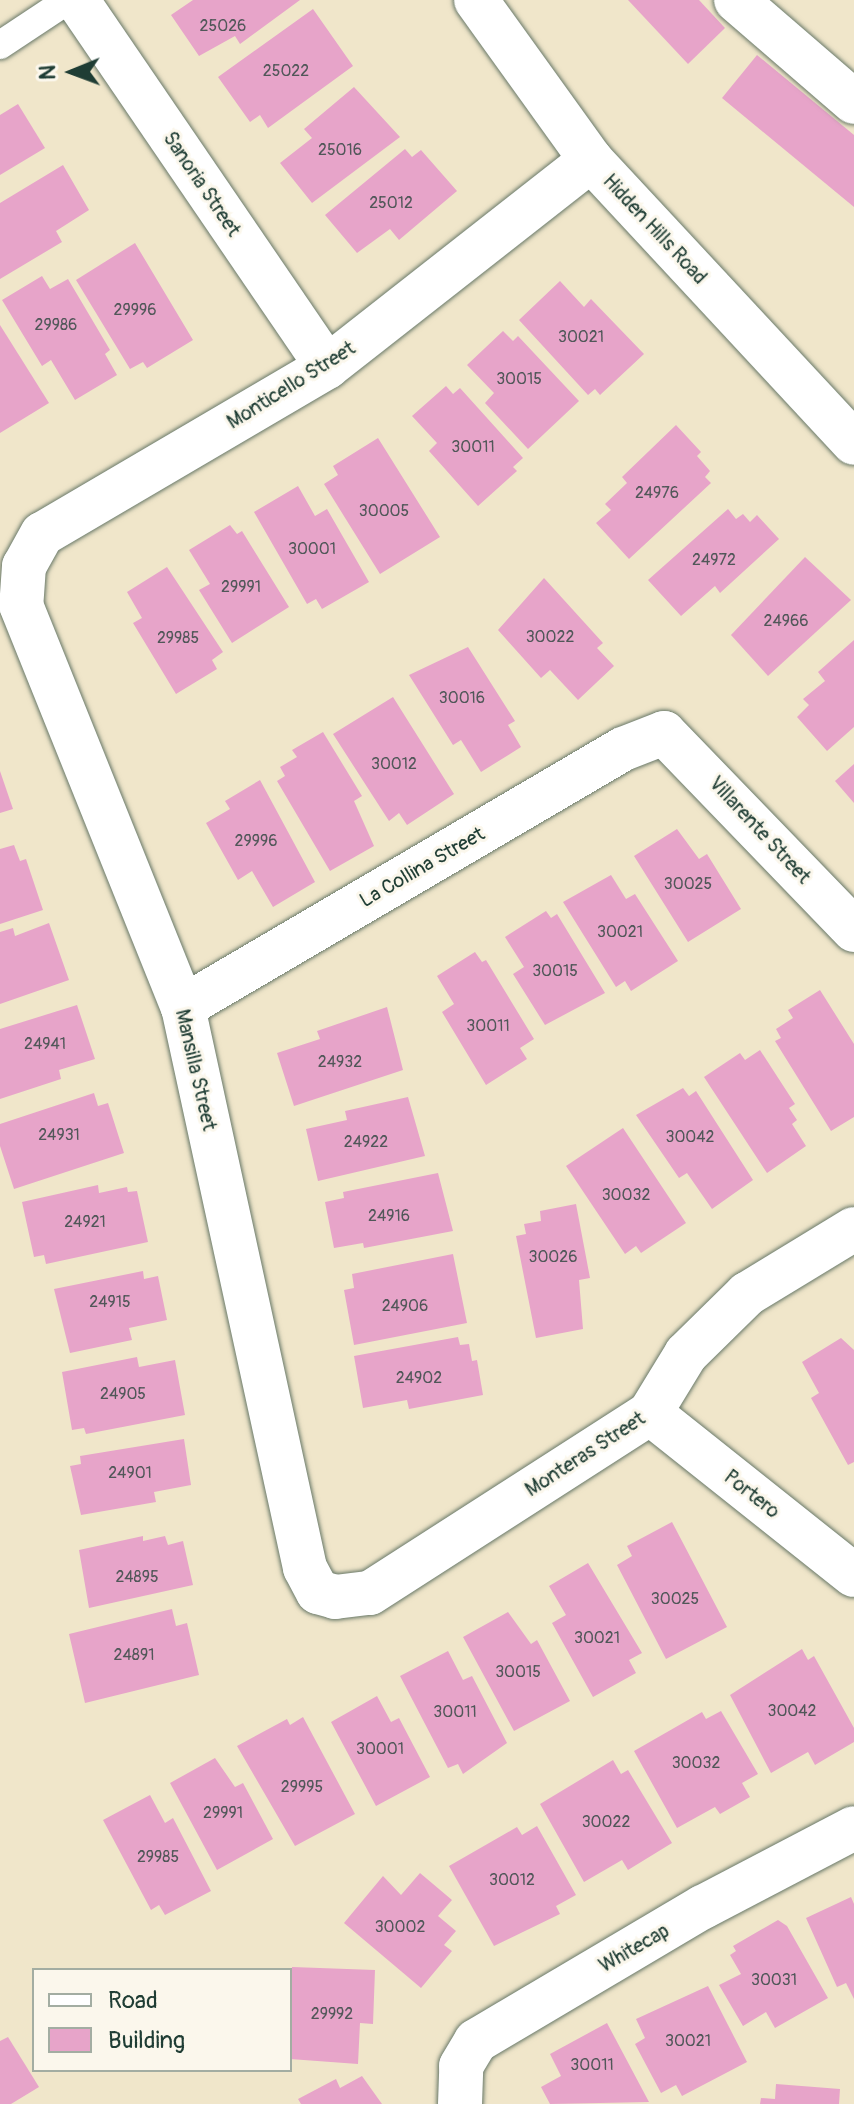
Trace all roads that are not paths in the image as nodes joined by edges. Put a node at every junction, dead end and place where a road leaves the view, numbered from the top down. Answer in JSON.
{"nodes":[{"id":1,"x":68,"y":0,"type":"edge"},
{"id":2,"x":77,"y":0,"type":"edge"},
{"id":3,"x":476,"y":0,"type":"edge"},
{"id":4,"x":736,"y":0,"type":"edge"},
{"id":5,"x":0,"y":45,"type":"edge"},
{"id":6,"x":854,"y":102,"type":"edge"},
{"id":7,"x":591,"y":160,"type":"junction"},
{"id":8,"x":327,"y":367,"type":"junction"},
{"id":9,"x":854,"y":443,"type":"edge"},
{"id":10,"x":24,"y":566,"type":"joint"},
{"id":11,"x":664,"y":733,"type":"joint"},
{"id":12,"x":854,"y":930,"type":"edge"},
{"id":13,"x":183,"y":1007,"type":"junction"},
{"id":14,"x":854,"y":1229,"type":"edge"},
{"id":15,"x":650,"y":1413,"type":"junction"},
{"id":16,"x":854,"y":1575,"type":"edge"},
{"id":17,"x":318,"y":1592,"type":"joint"},
{"id":18,"x":854,"y":1828,"type":"edge"},
{"id":19,"x":460,"y":2104,"type":"edge"}],
"edges":[{"from":1,"to":5,"type":"lane"},
{"from":2,"to":8,"type":"street","name":"Sanoria Street"},
{"from":3,"to":7,"type":"street","name":"Hidden Hills Road"},
{"from":4,"to":6,"type":"street"},
{"from":7,"to":8,"type":"street","name":"Monticello Street"},
{"from":7,"to":9,"type":"street","name":"Hidden Hills Road"},
{"from":8,"to":10,"type":"street","name":"Monticello Street"},
{"from":10,"to":13,"type":"street","name":"Mansilla Street"},
{"from":11,"to":12,"type":"street","name":"Villarente Street"},
{"from":11,"to":13,"type":"street","name":"La Collina Street"},
{"from":13,"to":17,"type":"street","name":"Mansilla Street"},
{"from":14,"to":15,"type":"street","name":"Monteras Street"},
{"from":15,"to":16,"type":"street","name":"Portero"},
{"from":15,"to":17,"type":"street","name":"Monteras Street"},
{"from":18,"to":19,"type":"street","name":"Whitecap"}]}
